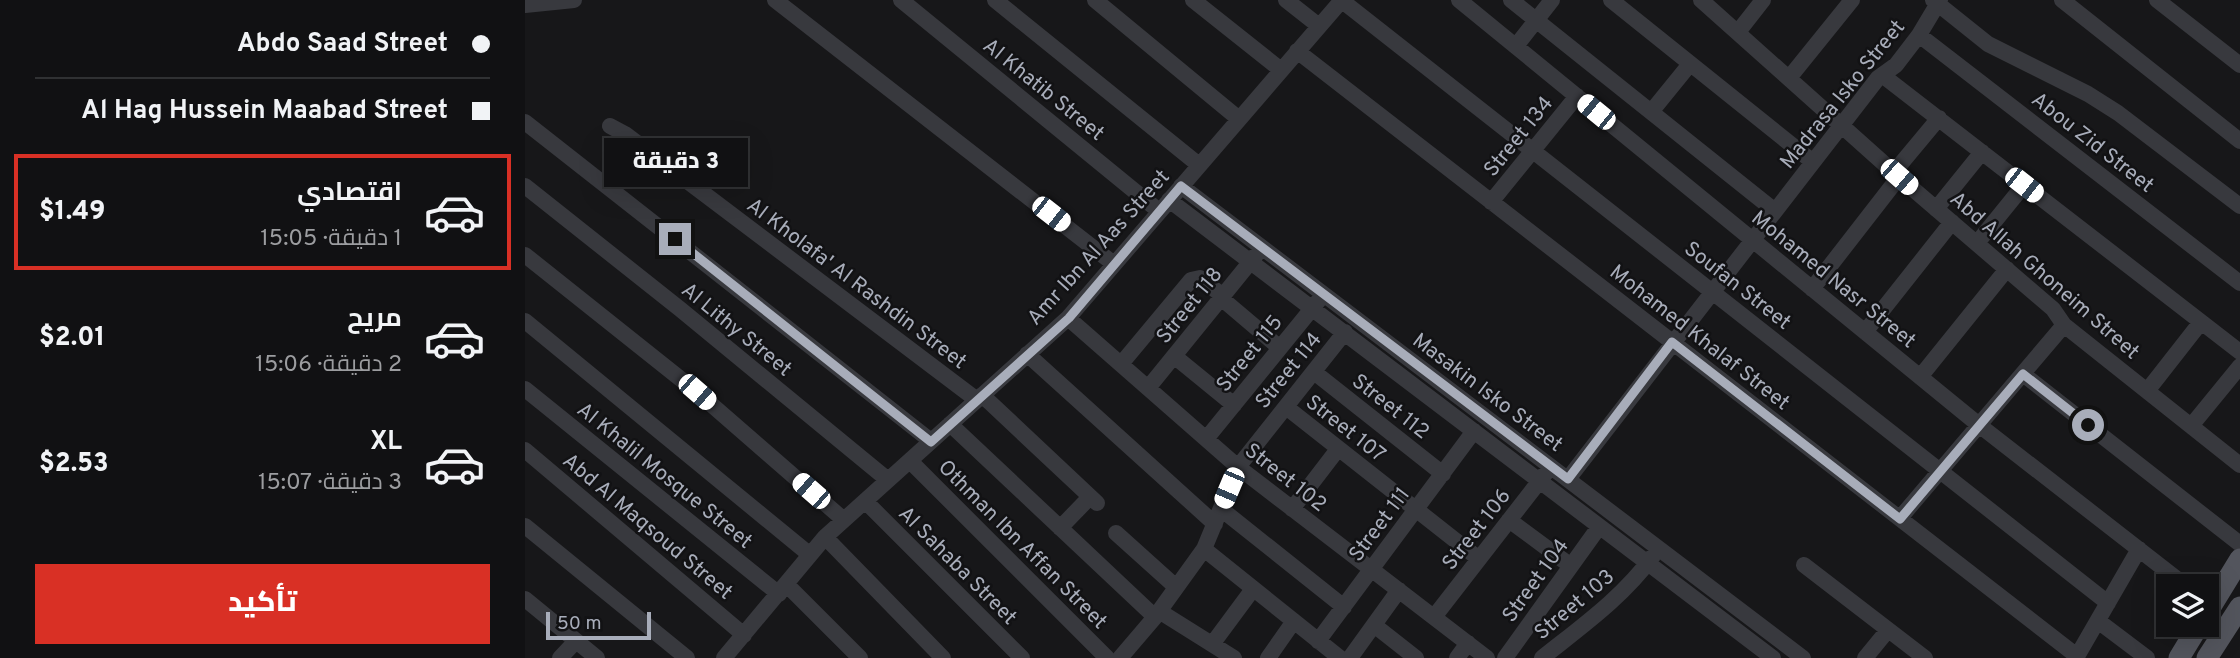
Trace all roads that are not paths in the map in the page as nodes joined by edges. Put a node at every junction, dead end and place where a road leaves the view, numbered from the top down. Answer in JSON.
{"nodes":[{"id":1,"x":574,"y":0,"type":"edge"},
{"id":2,"x":775,"y":0,"type":"edge"},
{"id":3,"x":901,"y":0,"type":"edge"},
{"id":4,"x":995,"y":0,"type":"edge"},
{"id":5,"x":1095,"y":0,"type":"edge"},
{"id":6,"x":1193,"y":0,"type":"edge"},
{"id":7,"x":1286,"y":0,"type":"edge"},
{"id":8,"x":1341,"y":0,"type":"edge"},
{"id":9,"x":1459,"y":0,"type":"edge"},
{"id":10,"x":1511,"y":0,"type":"edge"},
{"id":11,"x":1552,"y":0,"type":"edge"},
{"id":12,"x":1611,"y":0,"type":"edge"},
{"id":13,"x":1701,"y":0,"type":"edge"},
{"id":14,"x":1763,"y":0,"type":"edge"},
{"id":15,"x":1852,"y":0,"type":"edge"},
{"id":16,"x":2062,"y":0,"type":"edge"},
{"id":17,"x":2157,"y":0,"type":"edge"},
{"id":18,"x":1937,"y":2,"type":"edge"},
{"id":19,"x":525,"y":5,"type":"edge"},
{"id":20,"x":1536,"y":20,"type":"junction"},
{"id":21,"x":1319,"y":26,"type":"junction"},
{"id":22,"x":1738,"y":32,"type":"junction"},
{"id":23,"x":1919,"y":35,"type":"junction"},
{"id":24,"x":1516,"y":47,"type":"junction"},
{"id":25,"x":1297,"y":51,"type":"junction"},
{"id":26,"x":1690,"y":64,"type":"junction"},
{"id":27,"x":2240,"y":65,"type":"edge"},
{"id":28,"x":1281,"y":70,"type":"junction"},
{"id":29,"x":1882,"y":75,"type":"junction"},
{"id":30,"x":1789,"y":78,"type":"junction"},
{"id":31,"x":1577,"y":96,"type":"junction"},
{"id":32,"x":1651,"y":112,"type":"junction"},
{"id":33,"x":1939,"y":118,"type":"junction"},
{"id":34,"x":1239,"y":119,"type":"junction"},
{"id":35,"x":525,"y":122,"type":"edge"},
{"id":36,"x":1842,"y":125,"type":"junction"},
{"id":37,"x":610,"y":126,"type":"dead end"},
{"id":38,"x":2240,"y":141,"type":"edge"},
{"id":39,"x":1532,"y":151,"type":"junction"},
{"id":40,"x":1982,"y":152,"type":"junction"},
{"id":41,"x":1812,"y":162,"type":"junction"},
{"id":42,"x":1199,"y":165,"type":"junction"},
{"id":43,"x":1897,"y":174,"type":"junction"},
{"id":44,"x":2024,"y":185,"type":"junction"},
{"id":45,"x":525,"y":186,"type":"edge"},
{"id":46,"x":1181,"y":186,"type":"junction"},
{"id":47,"x":1491,"y":202,"type":"junction"},
{"id":48,"x":1164,"y":205,"type":"junction"},
{"id":49,"x":2240,"y":206,"type":"edge"},
{"id":50,"x":1936,"y":209,"type":"junction"},
{"id":51,"x":1775,"y":211,"type":"junction"},
{"id":52,"x":1952,"y":222,"type":"junction"},
{"id":53,"x":1752,"y":240,"type":"junction"},
{"id":54,"x":1976,"y":243,"type":"junction"},
{"id":55,"x":1262,"y":247,"type":"junction"},
{"id":56,"x":525,"y":255,"type":"edge"},
{"id":57,"x":1251,"y":262,"type":"junction"},
{"id":58,"x":1114,"y":264,"type":"junction"},
{"id":59,"x":2007,"y":269,"type":"junction"},
{"id":60,"x":2240,"y":283,"type":"edge"},
{"id":61,"x":1812,"y":289,"type":"junction"},
{"id":62,"x":1712,"y":292,"type":"junction"},
{"id":63,"x":1324,"y":294,"type":"junction"},
{"id":64,"x":1222,"y":297,"type":"junction"},
{"id":65,"x":1312,"y":308,"type":"junction"},
{"id":66,"x":1069,"y":318,"type":"junction"},
{"id":67,"x":525,"y":321,"type":"edge"},
{"id":68,"x":2201,"y":322,"type":"junction"},
{"id":69,"x":2064,"y":325,"type":"junction"},
{"id":70,"x":1345,"y":332,"type":"junction"},
{"id":71,"x":1865,"y":332,"type":"junction"},
{"id":72,"x":1672,"y":342,"type":"junction"},
{"id":73,"x":1280,"y":348,"type":"junction"},
{"id":74,"x":2240,"y":352,"type":"edge"},
{"id":75,"x":1027,"y":354,"type":"junction"},
{"id":76,"x":1174,"y":356,"type":"junction"},
{"id":77,"x":1121,"y":365,"type":"junction"},
{"id":78,"x":2240,"y":366,"type":"edge"},
{"id":79,"x":1421,"y":368,"type":"junction"},
{"id":80,"x":1314,"y":372,"type":"junction"},
{"id":81,"x":2023,"y":374,"type":"junction"},
{"id":82,"x":1920,"y":377,"type":"junction"},
{"id":83,"x":1409,"y":382,"type":"junction"},
{"id":84,"x":1148,"y":388,"type":"junction"},
{"id":85,"x":525,"y":389,"type":"edge"},
{"id":86,"x":2147,"y":391,"type":"junction"},
{"id":87,"x":980,"y":397,"type":"junction"},
{"id":88,"x":1234,"y":405,"type":"junction"},
{"id":89,"x":1286,"y":407,"type":"junction"},
{"id":90,"x":950,"y":424,"type":"junction"},
{"id":91,"x":1979,"y":425,"type":"junction"},
{"id":92,"x":2191,"y":426,"type":"junction"},
{"id":93,"x":1474,"y":431,"type":"junction"},
{"id":94,"x":1206,"y":439,"type":"junction"},
{"id":95,"x":931,"y":442,"type":"junction"},
{"id":96,"x":1338,"y":449,"type":"junction"},
{"id":97,"x":525,"y":450,"type":"edge"},
{"id":98,"x":910,"y":461,"type":"junction"},
{"id":99,"x":2240,"y":465,"type":"edge"},
{"id":100,"x":1551,"y":466,"type":"junction"},
{"id":101,"x":1238,"y":467,"type":"junction"},
{"id":102,"x":1940,"y":471,"type":"junction"},
{"id":103,"x":1443,"y":474,"type":"junction"},
{"id":104,"x":1568,"y":479,"type":"junction"},
{"id":105,"x":888,"y":480,"type":"junction"},
{"id":106,"x":1539,"y":481,"type":"junction"},
{"id":107,"x":865,"y":501,"type":"junction"},
{"id":108,"x":1292,"y":509,"type":"junction"},
{"id":109,"x":1416,"y":509,"type":"junction"},
{"id":110,"x":1218,"y":516,"type":"junction"},
{"id":111,"x":1900,"y":519,"type":"junction"},
{"id":112,"x":844,"y":520,"type":"junction"},
{"id":113,"x":1509,"y":520,"type":"junction"},
{"id":114,"x":525,"y":526,"type":"edge"},
{"id":115,"x":1599,"y":527,"type":"junction"},
{"id":116,"x":1060,"y":528,"type":"junction"},
{"id":117,"x":1116,"y":533,"type":"dead end"},
{"id":118,"x":825,"y":537,"type":"junction"},
{"id":119,"x":2240,"y":544,"type":"edge"},
{"id":120,"x":1658,"y":548,"type":"junction"},
{"id":121,"x":1204,"y":549,"type":"junction"},
{"id":122,"x":2139,"y":549,"type":"junction"},
{"id":123,"x":809,"y":554,"type":"junction"},
{"id":124,"x":1479,"y":559,"type":"junction"},
{"id":125,"x":2240,"y":559,"type":"edge"},
{"id":126,"x":1647,"y":563,"type":"junction"},
{"id":127,"x":1804,"y":565,"type":"dead end"},
{"id":128,"x":1571,"y":566,"type":"junction"},
{"id":129,"x":1371,"y":569,"type":"junction"},
{"id":130,"x":2171,"y":574,"type":"edge"},
{"id":131,"x":1176,"y":587,"type":"junction"},
{"id":132,"x":782,"y":589,"type":"junction"},
{"id":133,"x":1253,"y":589,"type":"junction"},
{"id":134,"x":1399,"y":590,"type":"junction"},
{"id":135,"x":2219,"y":590,"type":"edge"},
{"id":136,"x":525,"y":599,"type":"edge"},
{"id":137,"x":2108,"y":603,"type":"junction"},
{"id":138,"x":1344,"y":607,"type":"junction"},
{"id":139,"x":2240,"y":607,"type":"edge"},
{"id":140,"x":1157,"y":614,"type":"junction"},
{"id":141,"x":1434,"y":617,"type":"junction"},
{"id":142,"x":1294,"y":621,"type":"junction"},
{"id":143,"x":2098,"y":621,"type":"junction"},
{"id":144,"x":1374,"y":625,"type":"junction"},
{"id":145,"x":1888,"y":630,"type":"junction"},
{"id":146,"x":2234,"y":631,"type":"edge"},
{"id":147,"x":744,"y":635,"type":"junction"},
{"id":148,"x":2192,"y":637,"type":"edge"},
{"id":149,"x":576,"y":641,"type":"junction"},
{"id":150,"x":1318,"y":641,"type":"junction"},
{"id":151,"x":1213,"y":643,"type":"junction"},
{"id":152,"x":1468,"y":643,"type":"junction"},
{"id":153,"x":1124,"y":657,"type":"edge"},
{"id":154,"x":2077,"y":657,"type":"edge"},
{"id":155,"x":560,"y":658,"type":"edge"},
{"id":156,"x":597,"y":658,"type":"edge"},
{"id":157,"x":687,"y":658,"type":"edge"},
{"id":158,"x":724,"y":658,"type":"edge"},
{"id":159,"x":860,"y":658,"type":"edge"},
{"id":160,"x":943,"y":658,"type":"edge"},
{"id":161,"x":1022,"y":658,"type":"edge"},
{"id":162,"x":1107,"y":658,"type":"edge"},
{"id":163,"x":1234,"y":658,"type":"edge"},
{"id":164,"x":1268,"y":658,"type":"edge"},
{"id":165,"x":1340,"y":658,"type":"edge"},
{"id":166,"x":1350,"y":658,"type":"edge"},
{"id":167,"x":1416,"y":658,"type":"edge"},
{"id":168,"x":1457,"y":658,"type":"edge"},
{"id":169,"x":1487,"y":658,"type":"edge"},
{"id":170,"x":1505,"y":658,"type":"edge"},
{"id":171,"x":1542,"y":658,"type":"edge"},
{"id":172,"x":1773,"y":658,"type":"edge"},
{"id":173,"x":1803,"y":658,"type":"edge"},
{"id":174,"x":1865,"y":658,"type":"edge"},
{"id":175,"x":1925,"y":658,"type":"edge"},
{"id":176,"x":2147,"y":658,"type":"edge"},
{"id":177,"x":2179,"y":658,"type":"edge"},
{"id":178,"x":2207,"y":658,"type":"edge"}],
"edges":[{"from":1,"to":19,"type":"street"},
{"from":2,"to":58,"type":"street"},
{"from":3,"to":48,"type":"street","name":"Al Khatib Street"},
{"from":4,"to":42,"type":"street"},
{"from":5,"to":34,"type":"street"},
{"from":6,"to":28,"type":"street"},
{"from":7,"to":21,"type":"street"},
{"from":8,"to":21,"type":"street","name":"Amr Ibn Al Aas Street"},
{"from":8,"to":39,"type":"street","name":"Soufan Street"},
{"from":9,"to":24,"type":"street","name":"Mohamed Nasr Street"},
{"from":10,"to":20,"type":"street"},
{"from":11,"to":20,"type":"street"},
{"from":12,"to":26,"type":"street"},
{"from":13,"to":22,"type":"street","name":"Abd Allah Ghoneim Street"},
{"from":14,"to":22,"type":"street"},
{"from":15,"to":30,"type":"street"},
{"from":16,"to":38,"type":"street"},
{"from":17,"to":27,"type":"street"},
{"from":18,"to":23,"type":"street","name":"Madrasa Isko Street"},
{"from":18,"to":49,"type":"street"},
{"from":20,"to":24,"type":"street"},
{"from":20,"to":32,"type":"street"},
{"from":21,"to":25,"type":"street","name":"Amr Ibn Al Aas Street"},
{"from":22,"to":30,"type":"street","name":"Abd Allah Ghoneim Street"},
{"from":23,"to":29,"type":"street","name":"Madrasa Isko Street"},
{"from":23,"to":60,"type":"street","name":"Abou Zid Street"},
{"from":24,"to":31,"type":"street","name":"Mohamed Nasr Street"},
{"from":25,"to":28,"type":"street","name":"Amr Ibn Al Aas Street"},
{"from":25,"to":47,"type":"street","name":"Mohamed Khalaf Street"},
{"from":26,"to":32,"type":"street"},
{"from":26,"to":41,"type":"street"},
{"from":28,"to":34,"type":"street","name":"Amr Ibn Al Aas Street"},
{"from":29,"to":33,"type":"street"},
{"from":29,"to":36,"type":"street","name":"Madrasa Isko Street"},
{"from":30,"to":36,"type":"street","name":"Abd Allah Ghoneim Street"},
{"from":31,"to":39,"type":"street","name":"Street 134"},
{"from":31,"to":53,"type":"street","name":"Mohamed Nasr Street"},
{"from":32,"to":51,"type":"street"},
{"from":33,"to":40,"type":"street"},
{"from":33,"to":43,"type":"street"},
{"from":34,"to":42,"type":"street","name":"Amr Ibn Al Aas Street"},
{"from":35,"to":95,"type":"street"},
{"from":36,"to":41,"type":"street","name":"Madrasa Isko Street"},
{"from":36,"to":43,"type":"street","name":"Abd Allah Ghoneim Street"},
{"from":37,"to":87,"type":"street","name":"Al Kholafa' Al Rashdin Street"},
{"from":39,"to":47,"type":"street","name":"Street 134"},
{"from":39,"to":62,"type":"street","name":"Soufan Street"},
{"from":40,"to":44,"type":"street"},
{"from":40,"to":50,"type":"street"},
{"from":41,"to":51,"type":"street","name":"Madrasa Isko Street"},
{"from":42,"to":46,"type":"street","name":"Amr Ibn Al Aas Street"},
{"from":43,"to":50,"type":"street","name":"Abd Allah Ghoneim Street"},
{"from":43,"to":61,"type":"street"},
{"from":44,"to":54,"type":"street"},
{"from":44,"to":68,"type":"street"},
{"from":45,"to":105,"type":"street","name":"Al Lithy Street"},
{"from":46,"to":48,"type":"street","name":"Amr Ibn Al Aas Street"},
{"from":46,"to":55,"type":"street","name":"Masakin Isko Street"},
{"from":47,"to":72,"type":"street","name":"Mohamed Khalaf Street"},
{"from":48,"to":57,"type":"street","name":"Masakin Isko Street"},
{"from":48,"to":58,"type":"street","name":"Amr Ibn Al Aas Street"},
{"from":50,"to":52,"type":"street","name":"Abd Allah Ghoneim Street"},
{"from":51,"to":53,"type":"street","name":"Madrasa Isko Street"},
{"from":52,"to":54,"type":"street","name":"Abd Allah Ghoneim Street"},
{"from":52,"to":71,"type":"street"},
{"from":53,"to":61,"type":"street","name":"Mohamed Nasr Street"},
{"from":53,"to":62,"type":"street","name":"Madrasa Isko Street"},
{"from":54,"to":59,"type":"street","name":"Abd Allah Ghoneim Street"},
{"from":55,"to":57,"type":"street","name":"Street 118"},
{"from":55,"to":63,"type":"street","name":"Masakin Isko Street"},
{"from":56,"to":112,"type":"street"},
{"from":57,"to":64,"type":"street","name":"Street 118"},
{"from":57,"to":65,"type":"street","name":"Masakin Isko Street"},
{"from":58,"to":66,"type":"street","name":"Amr Ibn Al Aas Street"},
{"from":59,"to":69,"type":"street","name":"Abd Allah Ghoneim Street"},
{"from":59,"to":82,"type":"street"},
{"from":61,"to":71,"type":"street","name":"Mohamed Nasr Street"},
{"from":62,"to":72,"type":"street","name":"Madrasa Isko Street"},
{"from":62,"to":102,"type":"street","name":"Soufan Street"},
{"from":63,"to":65,"type":"street","name":"Street 115"},
{"from":63,"to":79,"type":"street","name":"Masakin Isko Street"},
{"from":64,"to":73,"type":"street"},
{"from":64,"to":76,"type":"street","name":"Street 118"},
{"from":64,"to":77,"type":"street"},
{"from":65,"to":70,"type":"street","name":"Masakin Isko Street"},
{"from":65,"to":73,"type":"street","name":"Street 115"},
{"from":66,"to":75,"type":"street","name":"Amr Ibn Al Aas Street"},
{"from":66,"to":77,"type":"street","name":"Street 102"},
{"from":67,"to":123,"type":"street"},
{"from":68,"to":74,"type":"street"},
{"from":68,"to":86,"type":"street"},
{"from":69,"to":81,"type":"street"},
{"from":69,"to":86,"type":"street","name":"Abd Allah Ghoneim Street"},
{"from":70,"to":80,"type":"street","name":"Street 114"},
{"from":70,"to":83,"type":"street","name":"Masakin Isko Street"},
{"from":71,"to":82,"type":"street","name":"Mohamed Nasr Street"},
{"from":72,"to":104,"type":"street","name":"Madrasa Isko Street"},
{"from":72,"to":111,"type":"street","name":"Mohamed Khalaf Street"},
{"from":73,"to":88,"type":"street","name":"Street 115"},
{"from":75,"to":87,"type":"street","name":"Amr Ibn Al Aas Street"},
{"from":75,"to":110,"type":"street"},
{"from":76,"to":84,"type":"street","name":"Street 118"},
{"from":76,"to":88,"type":"street"},
{"from":77,"to":84,"type":"street","name":"Street 102"},
{"from":78,"to":92,"type":"street"},
{"from":79,"to":83,"type":"street"},
{"from":79,"to":100,"type":"street","name":"Masakin Isko Street"},
{"from":80,"to":89,"type":"street","name":"Street 114"},
{"from":80,"to":103,"type":"street","name":"Street 112"},
{"from":81,"to":91,"type":"street"},
{"from":81,"to":119,"type":"street"},
{"from":82,"to":91,"type":"street","name":"Mohamed Nasr Street"},
{"from":83,"to":93,"type":"street","name":"Masakin Isko Street"},
{"from":84,"to":94,"type":"street","name":"Street 102"},
{"from":85,"to":132,"type":"street","name":"Al Khalil Mosque Street"},
{"from":86,"to":92,"type":"street","name":"Abd Allah Ghoneim Street"},
{"from":87,"to":90,"type":"street","name":"Amr Ibn Al Aas Street"},
{"from":87,"to":116,"type":"street","name":"Al Kholafa' Al Rashdin Street"},
{"from":88,"to":94,"type":"street","name":"Street 115"},
{"from":89,"to":96,"type":"street","name":"Street 107"},
{"from":89,"to":101,"type":"street","name":"Street 114"},
{"from":90,"to":95,"type":"street","name":"Amr Ibn Al Aas Street"},
{"from":90,"to":116,"type":"street"},
{"from":91,"to":102,"type":"street"},
{"from":91,"to":122,"type":"street","name":"Mohamed Nasr Street"},
{"from":92,"to":99,"type":"street","name":"Abd Allah Ghoneim Street"},
{"from":93,"to":103,"type":"street","name":"Street 111"},
{"from":93,"to":106,"type":"street","name":"Masakin Isko Street"},
{"from":94,"to":101,"type":"street","name":"Street 102"},
{"from":95,"to":98,"type":"street","name":"Amr Ibn Al Aas Street"},
{"from":96,"to":108,"type":"street"},
{"from":96,"to":109,"type":"street","name":"Street 107"},
{"from":97,"to":147,"type":"street","name":"Abd Al Maqsoud Street"},
{"from":98,"to":105,"type":"street","name":"Amr Ibn Al Aas Street"},
{"from":98,"to":162,"type":"street","name":"Othman Ibn Affan Street"},
{"from":100,"to":104,"type":"street","name":"Masakin Isko Street"},
{"from":100,"to":106,"type":"street","name":"Street 106"},
{"from":101,"to":108,"type":"street","name":"Street 102"},
{"from":101,"to":110,"type":"street","name":"Street 114"},
{"from":102,"to":111,"type":"street"},
{"from":102,"to":137,"type":"street","name":"Soufan Street"},
{"from":103,"to":109,"type":"street","name":"Street 111"},
{"from":104,"to":120,"type":"street","name":"Masakin Isko Street"},
{"from":105,"to":107,"type":"street","name":"Amr Ibn Al Aas Street"},
{"from":106,"to":113,"type":"street","name":"Street 106"},
{"from":106,"to":115,"type":"street","name":"Masakin Isko Street"},
{"from":107,"to":112,"type":"street","name":"Amr Ibn Al Aas Street"},
{"from":107,"to":161,"type":"street","name":"Al Sahaba Street"},
{"from":108,"to":129,"type":"street","name":"Street 102"},
{"from":109,"to":124,"type":"street","name":"Street 107"},
{"from":109,"to":129,"type":"street","name":"Street 111"},
{"from":110,"to":121,"type":"street","name":"Street 114"},
{"from":110,"to":138,"type":"street"},
{"from":111,"to":154,"type":"street","name":"Mohamed Khalaf Street"},
{"from":112,"to":118,"type":"street","name":"Amr Ibn Al Aas Street"},
{"from":113,"to":124,"type":"street","name":"Street 106"},
{"from":113,"to":128,"type":"street"},
{"from":114,"to":157,"type":"street"},
{"from":115,"to":126,"type":"street","name":"Masakin Isko Street"},
{"from":115,"to":128,"type":"street","name":"Street 104"},
{"from":116,"to":140,"type":"street"},
{"from":117,"to":131,"type":"street"},
{"from":118,"to":123,"type":"street","name":"Amr Ibn Al Aas Street"},
{"from":118,"to":160,"type":"street"},
{"from":120,"to":126,"type":"street","name":"Street 103"},
{"from":120,"to":173,"type":"street","name":"Masakin Isko Street"},
{"from":121,"to":131,"type":"street","name":"Street 114"},
{"from":121,"to":133,"type":"street"},
{"from":122,"to":130,"type":"street","name":"Mohamed Nasr Street"},
{"from":122,"to":137,"type":"street"},
{"from":123,"to":132,"type":"street","name":"Amr Ibn Al Aas Street"},
{"from":124,"to":141,"type":"street","name":"Street 106"},
{"from":125,"to":135,"type":"main road"},
{"from":126,"to":171,"type":"street","name":"Street 103"},
{"from":126,"to":172,"type":"street","name":"Masakin Isko Street"},
{"from":127,"to":145,"type":"street"},
{"from":128,"to":170,"type":"street","name":"Street 104"},
{"from":129,"to":134,"type":"street","name":"Street 102"},
{"from":129,"to":138,"type":"street","name":"Street 111"},
{"from":131,"to":140,"type":"street","name":"Street 114"},
{"from":132,"to":147,"type":"street","name":"Amr Ibn Al Aas Street"},
{"from":132,"to":159,"type":"street","name":"Al Khalil Mosque Street"},
{"from":133,"to":142,"type":"street"},
{"from":133,"to":151,"type":"street"},
{"from":134,"to":141,"type":"street","name":"Street 102"},
{"from":134,"to":144,"type":"street"},
{"from":136,"to":149,"type":"street"},
{"from":137,"to":143,"type":"street"},
{"from":138,"to":150,"type":"street","name":"Street 111"},
{"from":139,"to":146,"type":"main road"},
{"from":140,"to":151,"type":"street"},
{"from":140,"to":153,"type":"street","name":"Street 114"},
{"from":141,"to":152,"type":"street","name":"Street 102"},
{"from":142,"to":150,"type":"street"},
{"from":142,"to":164,"type":"street"},
{"from":143,"to":154,"type":"street"},
{"from":143,"to":176,"type":"street"},
{"from":144,"to":166,"type":"street"},
{"from":144,"to":167,"type":"street"},
{"from":145,"to":174,"type":"street"},
{"from":145,"to":175,"type":"street"},
{"from":146,"to":178,"type":"main road"},
{"from":147,"to":158,"type":"street","name":"Amr Ibn Al Aas Street"},
{"from":148,"to":177,"type":"main road"},
{"from":149,"to":155,"type":"street"},
{"from":149,"to":156,"type":"street"},
{"from":150,"to":165,"type":"street"},
{"from":151,"to":163,"type":"street"},
{"from":152,"to":168,"type":"street"},
{"from":152,"to":169,"type":"street","name":"Street 102"}]}
